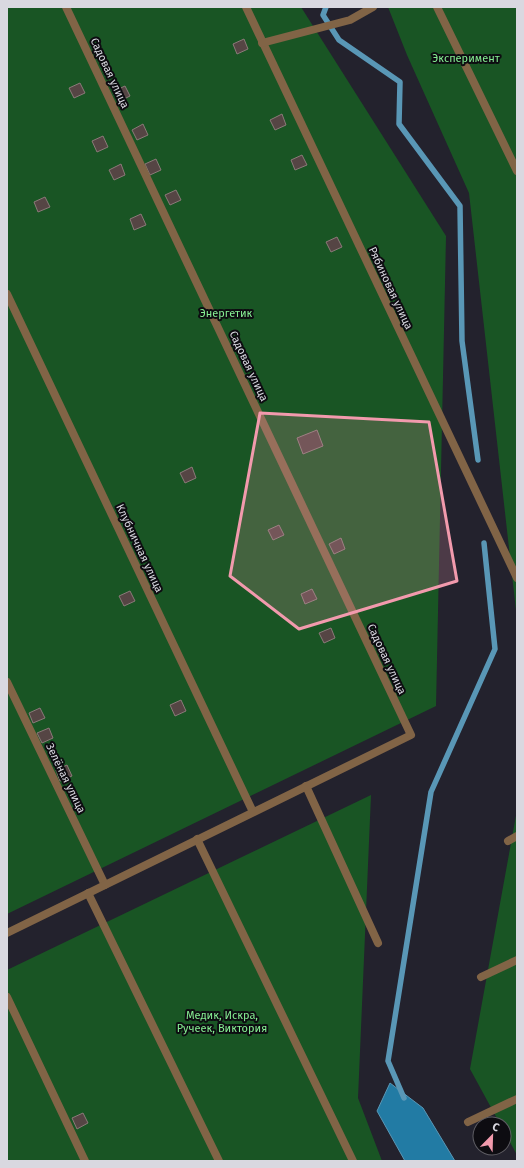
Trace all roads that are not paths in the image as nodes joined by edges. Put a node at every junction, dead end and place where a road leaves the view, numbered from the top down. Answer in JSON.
{"nodes":[{"id":1,"x":66,"y":7,"type":"edge"},
{"id":2,"x":246,"y":7,"type":"edge"},
{"id":3,"x":374,"y":7,"type":"edge"},
{"id":4,"x":437,"y":7,"type":"edge"},
{"id":5,"x":262,"y":43,"type":"junction"},
{"id":6,"x":517,"y":171,"type":"edge"},
{"id":7,"x":7,"y":294,"type":"edge"},
{"id":8,"x":517,"y":578,"type":"edge"},
{"id":9,"x":7,"y":682,"type":"edge"},
{"id":10,"x":306,"y":786,"type":"junction"},
{"id":11,"x":253,"y":812,"type":"junction"},
{"id":12,"x":517,"y":836,"type":"edge"},
{"id":13,"x":197,"y":839,"type":"junction"},
{"id":14,"x":508,"y":841,"type":"dead end"},
{"id":15,"x":105,"y":885,"type":"junction"},
{"id":16,"x":88,"y":893,"type":"junction"},
{"id":17,"x":7,"y":933,"type":"edge"},
{"id":18,"x":378,"y":943,"type":"dead end"},
{"id":19,"x":517,"y":960,"type":"edge"},
{"id":20,"x":481,"y":977,"type":"dead end"},
{"id":21,"x":7,"y":997,"type":"edge"},
{"id":22,"x":517,"y":1099,"type":"edge"},
{"id":23,"x":468,"y":1122,"type":"dead end"},
{"id":24,"x":86,"y":1161,"type":"edge"},
{"id":25,"x":220,"y":1161,"type":"edge"},
{"id":26,"x":353,"y":1161,"type":"edge"}],
"edges":[{"from":1,"to":10,"type":"lane","name":"Садовая улица"},
{"from":2,"to":5,"type":"lane","name":"Рябиновая улица"},
{"from":3,"to":5,"type":"lane"},
{"from":4,"to":6,"type":"lane"},
{"from":5,"to":8,"type":"lane","name":"Рябиновая улица"},
{"from":7,"to":11,"type":"lane","name":"Клубничная улица"},
{"from":9,"to":15,"type":"lane","name":"Зелёная улица"},
{"from":10,"to":11,"type":"lane"},
{"from":10,"to":18,"type":"lane"},
{"from":11,"to":13,"type":"lane"},
{"from":12,"to":14,"type":"lane"},
{"from":13,"to":15,"type":"lane"},
{"from":13,"to":26,"type":"lane"},
{"from":15,"to":16,"type":"lane"},
{"from":16,"to":17,"type":"lane"},
{"from":16,"to":25,"type":"lane"},
{"from":19,"to":20,"type":"lane"},
{"from":21,"to":24,"type":"lane"},
{"from":22,"to":23,"type":"lane"}]}
